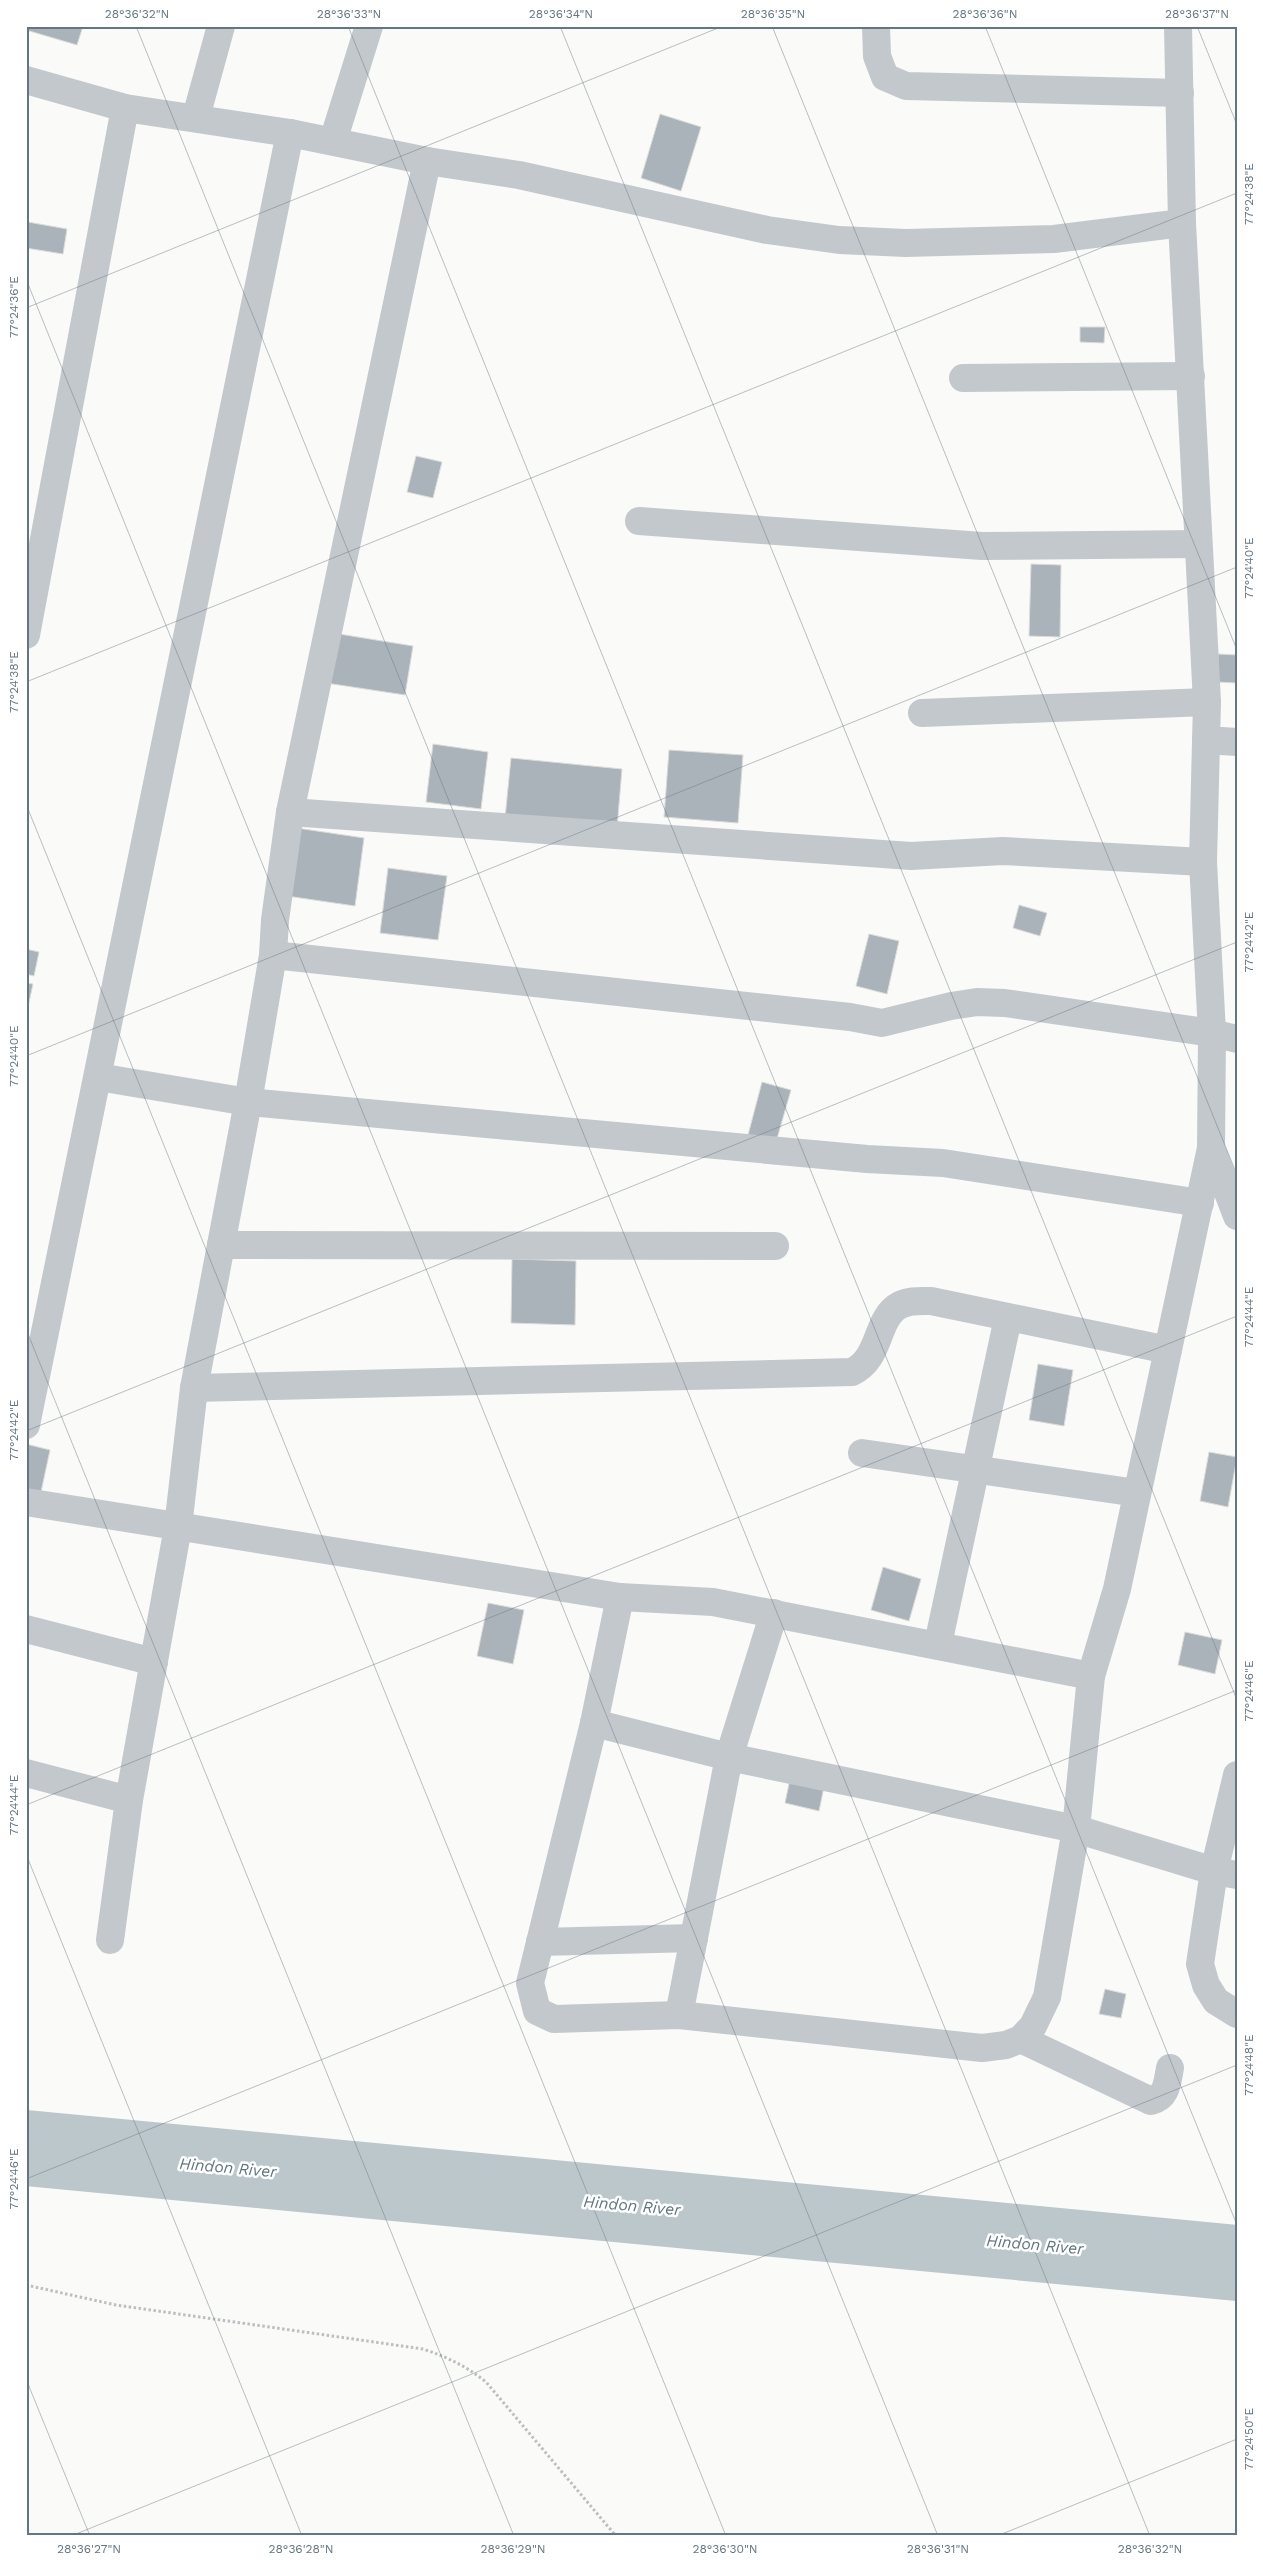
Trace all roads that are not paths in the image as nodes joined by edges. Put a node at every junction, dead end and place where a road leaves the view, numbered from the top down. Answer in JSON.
{"nodes":[{"id":1,"x":221,"y":26,"type":"edge"},
{"id":2,"x":369,"y":26,"type":"edge"},
{"id":3,"x":876,"y":26,"type":"edge"},
{"id":4,"x":1178,"y":26,"type":"edge"},
{"id":5,"x":26,"y":80,"type":"edge"},
{"id":6,"x":1180,"y":93,"type":"junction"},
{"id":7,"x":125,"y":108,"type":"junction"},
{"id":8,"x":196,"y":117,"type":"junction"},
{"id":9,"x":290,"y":132,"type":"junction"},
{"id":10,"x":333,"y":141,"type":"junction"},
{"id":11,"x":427,"y":161,"type":"junction"},
{"id":12,"x":1182,"y":223,"type":"junction"},
{"id":13,"x":1191,"y":376,"type":"junction"},
{"id":14,"x":963,"y":378,"type":"dead end"},
{"id":15,"x":639,"y":521,"type":"dead end"},
{"id":16,"x":1198,"y":544,"type":"junction"},
{"id":17,"x":26,"y":636,"type":"edge"},
{"id":18,"x":1206,"y":702,"type":"junction"},
{"id":19,"x":922,"y":713,"type":"dead end"},
{"id":20,"x":1206,"y":740,"type":"junction"},
{"id":21,"x":1237,"y":742,"type":"edge"},
{"id":22,"x":290,"y":812,"type":"junction"},
{"id":23,"x":1203,"y":862,"type":"junction"},
{"id":24,"x":272,"y":955,"type":"junction"},
{"id":25,"x":1224,"y":1036,"type":"edge"},
{"id":26,"x":98,"y":1077,"type":"junction"},
{"id":27,"x":248,"y":1102,"type":"junction"},
{"id":28,"x":1211,"y":1148,"type":"junction"},
{"id":29,"x":1200,"y":1203,"type":"junction"},
{"id":30,"x":1237,"y":1216,"type":"edge"},
{"id":31,"x":221,"y":1245,"type":"junction"},
{"id":32,"x":775,"y":1246,"type":"dead end"},
{"id":33,"x":1008,"y":1318,"type":"junction"},
{"id":34,"x":1168,"y":1350,"type":"junction"},
{"id":35,"x":194,"y":1388,"type":"junction"},
{"id":36,"x":26,"y":1425,"type":"edge"},
{"id":37,"x":862,"y":1453,"type":"dead end"},
{"id":38,"x":976,"y":1470,"type":"junction"},
{"id":39,"x":1137,"y":1493,"type":"junction"},
{"id":40,"x":26,"y":1502,"type":"edge"},
{"id":41,"x":178,"y":1526,"type":"junction"},
{"id":42,"x":620,"y":1596,"type":"junction"},
{"id":43,"x":774,"y":1613,"type":"junction"},
{"id":44,"x":26,"y":1629,"type":"edge"},
{"id":45,"x":938,"y":1644,"type":"junction"},
{"id":46,"x":154,"y":1662,"type":"junction"},
{"id":47,"x":1091,"y":1676,"type":"junction"},
{"id":48,"x":594,"y":1723,"type":"junction"},
{"id":49,"x":729,"y":1757,"type":"junction"},
{"id":50,"x":26,"y":1774,"type":"edge"},
{"id":51,"x":1237,"y":1775,"type":"edge"},
{"id":52,"x":129,"y":1800,"type":"junction"},
{"id":53,"x":1076,"y":1829,"type":"junction"},
{"id":54,"x":1226,"y":1873,"type":"edge"},
{"id":55,"x":694,"y":1938,"type":"junction"},
{"id":56,"x":110,"y":1940,"type":"dead end"},
{"id":57,"x":540,"y":1942,"type":"junction"},
{"id":58,"x":1237,"y":2014,"type":"edge"},
{"id":59,"x":679,"y":2015,"type":"junction"},
{"id":60,"x":1021,"y":2039,"type":"junction"},
{"id":61,"x":1170,"y":2068,"type":"dead end"}],
"edges":[{"from":1,"to":8,"type":"street"},
{"from":2,"to":10,"type":"street"},
{"from":3,"to":6,"type":"street"},
{"from":4,"to":6,"type":"street"},
{"from":5,"to":7,"type":"street"},
{"from":6,"to":12,"type":"street"},
{"from":7,"to":8,"type":"street"},
{"from":7,"to":17,"type":"street"},
{"from":8,"to":9,"type":"street"},
{"from":9,"to":10,"type":"street"},
{"from":9,"to":26,"type":"street"},
{"from":10,"to":11,"type":"street"},
{"from":11,"to":12,"type":"street"},
{"from":11,"to":22,"type":"street"},
{"from":12,"to":13,"type":"street"},
{"from":13,"to":14,"type":"street"},
{"from":13,"to":16,"type":"street"},
{"from":15,"to":16,"type":"street"},
{"from":16,"to":18,"type":"street"},
{"from":18,"to":19,"type":"street"},
{"from":18,"to":20,"type":"street"},
{"from":20,"to":21,"type":"street"},
{"from":20,"to":23,"type":"street"},
{"from":22,"to":23,"type":"street"},
{"from":22,"to":24,"type":"street"},
{"from":23,"to":25,"type":"street"},
{"from":24,"to":25,"type":"street"},
{"from":24,"to":27,"type":"street"},
{"from":25,"to":28,"type":"street"},
{"from":26,"to":27,"type":"street"},
{"from":26,"to":36,"type":"street"},
{"from":27,"to":29,"type":"street"},
{"from":27,"to":31,"type":"street"},
{"from":28,"to":29,"type":"street"},
{"from":28,"to":30,"type":"street"},
{"from":29,"to":34,"type":"street"},
{"from":31,"to":32,"type":"street"},
{"from":31,"to":35,"type":"street"},
{"from":33,"to":34,"type":"street"},
{"from":33,"to":35,"type":"street"},
{"from":33,"to":38,"type":"street"},
{"from":34,"to":39,"type":"street"},
{"from":35,"to":41,"type":"street"},
{"from":37,"to":38,"type":"street"},
{"from":38,"to":39,"type":"street"},
{"from":38,"to":45,"type":"street"},
{"from":39,"to":47,"type":"street"},
{"from":40,"to":41,"type":"street"},
{"from":41,"to":42,"type":"street"},
{"from":41,"to":46,"type":"street"},
{"from":42,"to":43,"type":"street"},
{"from":42,"to":48,"type":"street"},
{"from":43,"to":45,"type":"street"},
{"from":43,"to":49,"type":"street"},
{"from":44,"to":46,"type":"street"},
{"from":45,"to":47,"type":"street"},
{"from":46,"to":52,"type":"street"},
{"from":47,"to":53,"type":"street"},
{"from":48,"to":49,"type":"street"},
{"from":48,"to":57,"type":"street"},
{"from":49,"to":53,"type":"street"},
{"from":49,"to":55,"type":"street"},
{"from":50,"to":52,"type":"street"},
{"from":51,"to":54,"type":"street"},
{"from":52,"to":56,"type":"street"},
{"from":53,"to":54,"type":"street"},
{"from":53,"to":60,"type":"street"},
{"from":54,"to":58,"type":"street"},
{"from":55,"to":57,"type":"street"},
{"from":55,"to":59,"type":"street"},
{"from":57,"to":59,"type":"street"},
{"from":59,"to":60,"type":"street"},
{"from":60,"to":61,"type":"street"}]}
